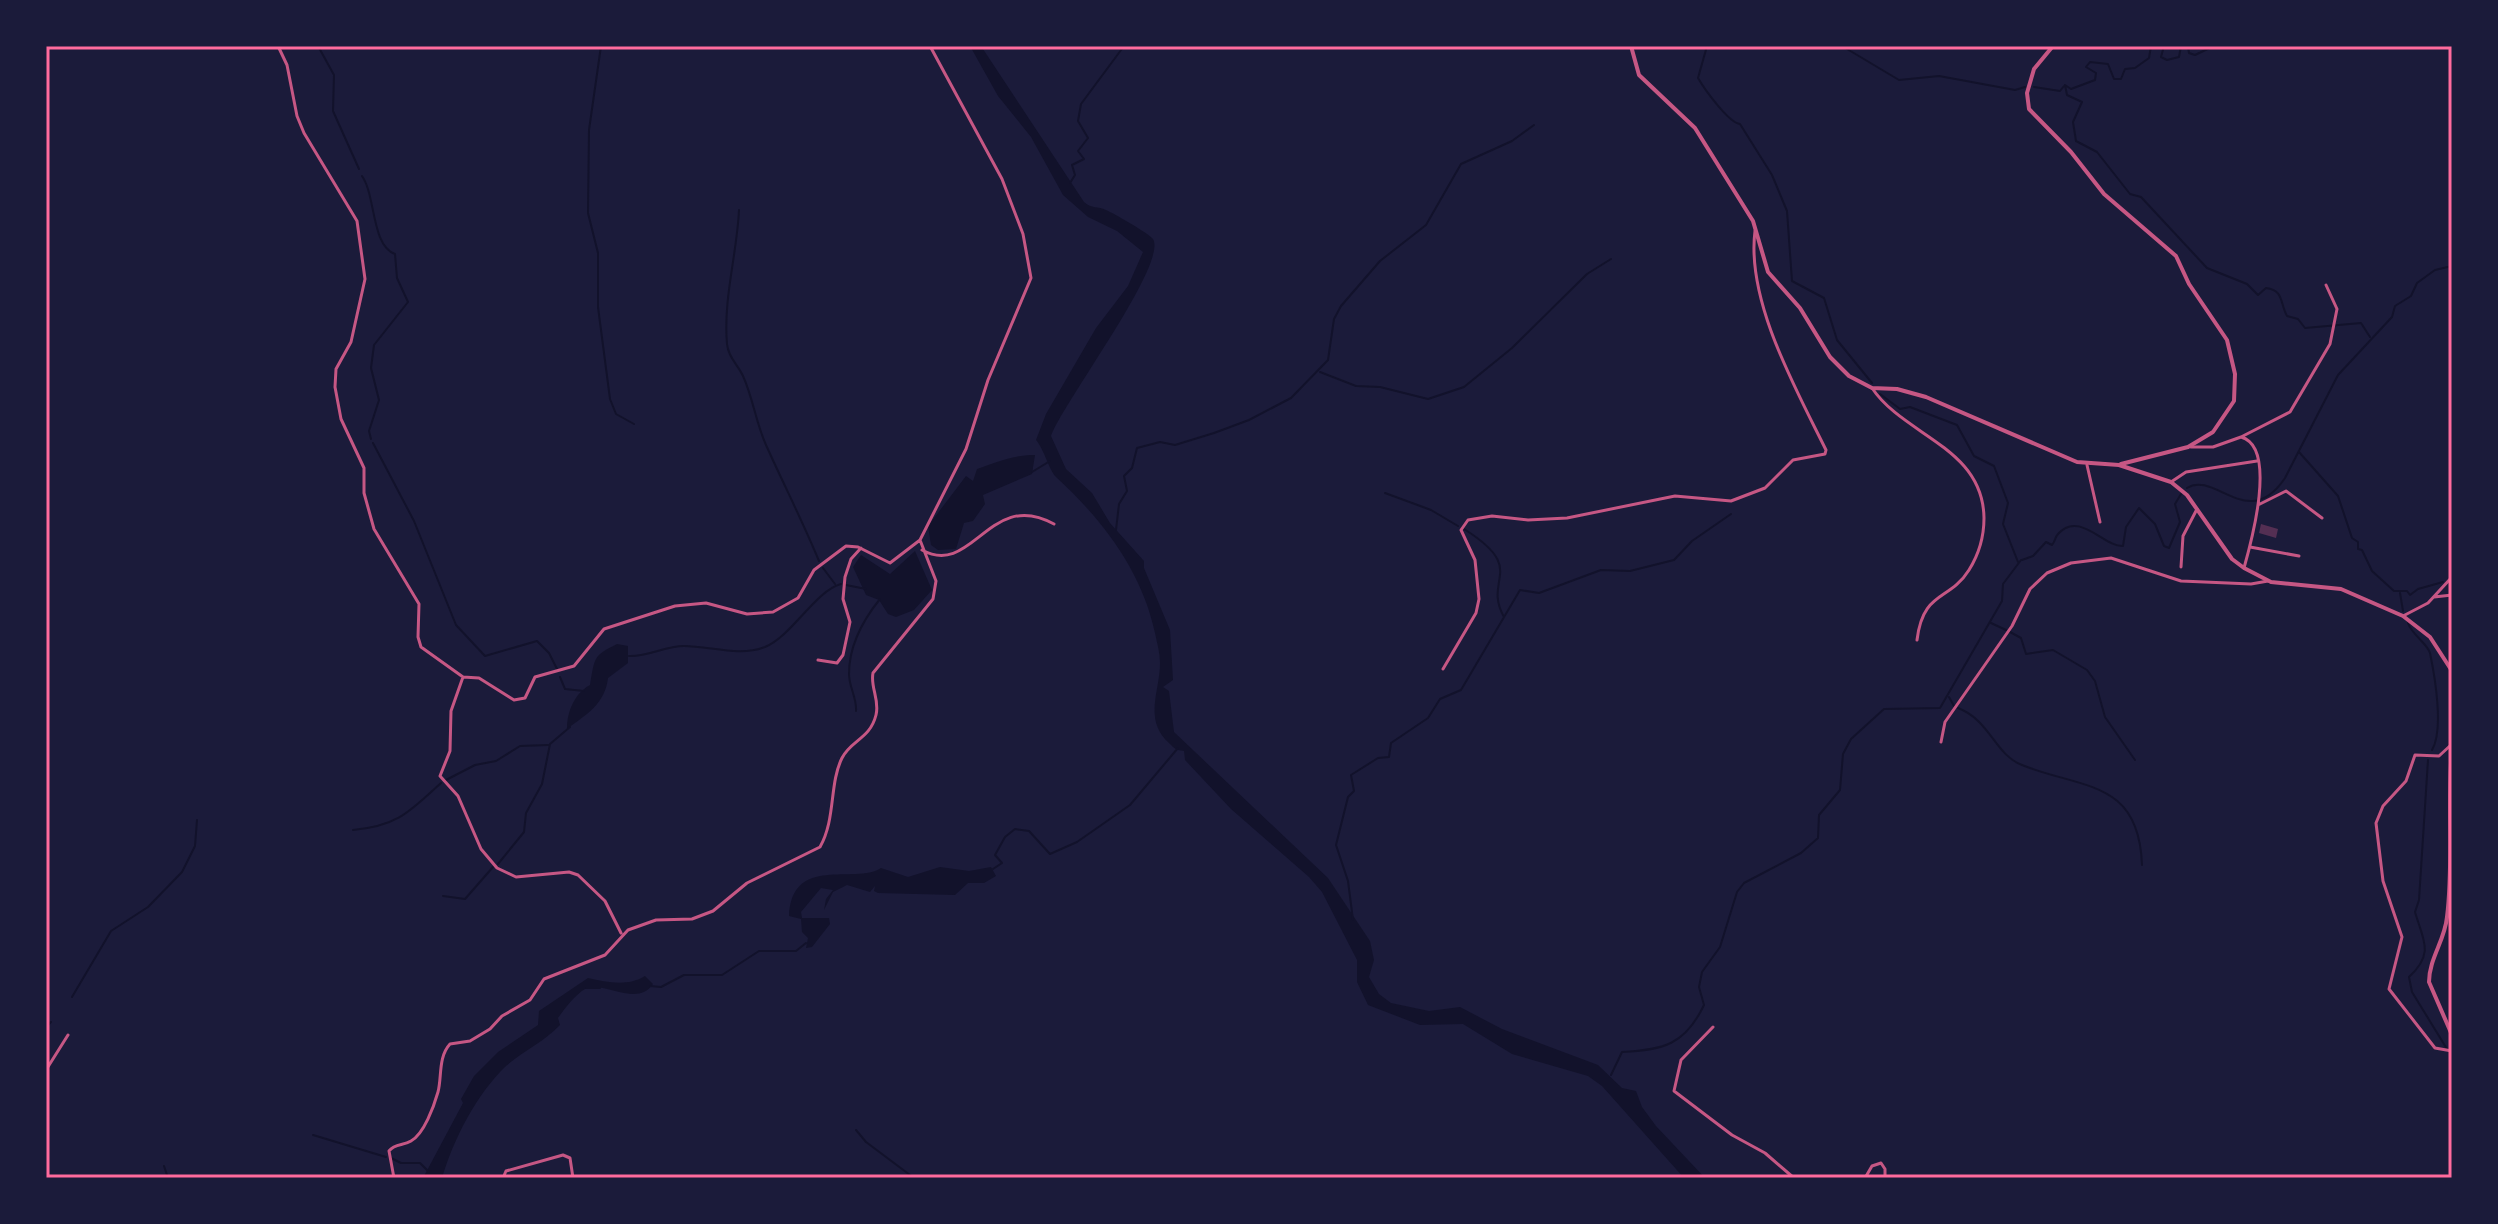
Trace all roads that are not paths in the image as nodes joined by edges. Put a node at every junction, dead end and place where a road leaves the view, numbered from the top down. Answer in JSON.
{"nodes":[{"id":1,"x":278,"y":46,"type":"edge"},
{"id":2,"x":930,"y":46,"type":"edge"},
{"id":3,"x":1631,"y":46,"type":"edge"},
{"id":4,"x":2053,"y":46,"type":"edge"},
{"id":5,"x":1756,"y":228,"type":"junction"},
{"id":6,"x":2326,"y":285,"type":"dead end"},
{"id":7,"x":1872,"y":388,"type":"junction"},
{"id":8,"x":2241,"y":437,"type":"junction"},
{"id":9,"x":2188,"y":447,"type":"junction"},
{"id":10,"x":2257,"y":461,"type":"junction"},
{"id":11,"x":2087,"y":465,"type":"junction"},
{"id":12,"x":2119,"y":465,"type":"junction"},
{"id":13,"x":2171,"y":482,"type":"junction"},
{"id":14,"x":2259,"y":502,"type":"junction"},
{"id":15,"x":2197,"y":509,"type":"junction"},
{"id":16,"x":2322,"y":518,"type":"dead end"},
{"id":17,"x":2100,"y":522,"type":"dead end"},
{"id":18,"x":1054,"y":524,"type":"dead end"},
{"id":19,"x":920,"y":540,"type":"junction"},
{"id":20,"x":2250,"y":547,"type":"junction"},
{"id":21,"x":861,"y":548,"type":"junction"},
{"id":22,"x":922,"y":550,"type":"junction"},
{"id":23,"x":2299,"y":556,"type":"dead end"},
{"id":24,"x":2181,"y":567,"type":"dead end"},
{"id":25,"x":2244,"y":568,"type":"junction"},
{"id":26,"x":2452,"y":577,"type":"edge"},
{"id":27,"x":2268,"y":581,"type":"junction"},
{"id":28,"x":2452,"y":595,"type":"edge"},
{"id":29,"x":2434,"y":597,"type":"junction"},
{"id":30,"x":2403,"y":616,"type":"junction"},
{"id":31,"x":1917,"y":640,"type":"dead end"},
{"id":32,"x":818,"y":660,"type":"dead end"},
{"id":33,"x":1443,"y":669,"type":"dead end"},
{"id":34,"x":2452,"y":671,"type":"edge"},
{"id":35,"x":463,"y":677,"type":"junction"},
{"id":36,"x":1941,"y":742,"type":"dead end"},
{"id":37,"x":2452,"y":746,"type":"edge"},
{"id":38,"x":621,"y":934,"type":"junction"},
{"id":39,"x":1713,"y":1027,"type":"dead end"},
{"id":40,"x":68,"y":1035,"type":"dead end"},
{"id":41,"x":2452,"y":1035,"type":"edge"},
{"id":42,"x":2452,"y":1051,"type":"edge"},
{"id":43,"x":46,"y":1070,"type":"edge"},
{"id":44,"x":394,"y":1178,"type":"edge"},
{"id":45,"x":503,"y":1178,"type":"edge"},
{"id":46,"x":573,"y":1178,"type":"edge"},
{"id":47,"x":1794,"y":1178,"type":"edge"},
{"id":48,"x":1865,"y":1178,"type":"edge"},
{"id":49,"x":1885,"y":1178,"type":"edge"}],
"edges":[{"from":1,"to":35,"type":"street"},
{"from":2,"to":19,"type":"street"},
{"from":3,"to":5,"type":"street"},
{"from":4,"to":9,"type":"street"},
{"from":5,"to":7,"type":"street"},
{"from":5,"to":33,"type":"street"},
{"from":6,"to":8,"type":"street"},
{"from":7,"to":11,"type":"street"},
{"from":7,"to":31,"type":"street"},
{"from":8,"to":9,"type":"street"},
{"from":8,"to":10,"type":"street"},
{"from":9,"to":12,"type":"street"},
{"from":10,"to":13,"type":"street"},
{"from":10,"to":14,"type":"street"},
{"from":11,"to":12,"type":"street"},
{"from":11,"to":17,"type":"street"},
{"from":12,"to":13,"type":"street"},
{"from":13,"to":15,"type":"street"},
{"from":14,"to":16,"type":"street"},
{"from":14,"to":20,"type":"street"},
{"from":15,"to":24,"type":"street"},
{"from":15,"to":25,"type":"street"},
{"from":18,"to":22,"type":"street"},
{"from":19,"to":21,"type":"street"},
{"from":19,"to":22,"type":"street"},
{"from":20,"to":23,"type":"street"},
{"from":20,"to":25,"type":"street"},
{"from":21,"to":32,"type":"street"},
{"from":21,"to":35,"type":"street"},
{"from":22,"to":38,"type":"street"},
{"from":25,"to":27,"type":"street"},
{"from":26,"to":29,"type":"street"},
{"from":27,"to":30,"type":"street"},
{"from":27,"to":36,"type":"street"},
{"from":28,"to":29,"type":"street"},
{"from":29,"to":30,"type":"street"},
{"from":30,"to":34,"type":"street"},
{"from":35,"to":38,"type":"street"},
{"from":37,"to":41,"type":"street"},
{"from":37,"to":42,"type":"street"},
{"from":38,"to":44,"type":"street"},
{"from":39,"to":47,"type":"street"},
{"from":40,"to":43,"type":"street"},
{"from":45,"to":46,"type":"street"},
{"from":48,"to":49,"type":"street"}]}
